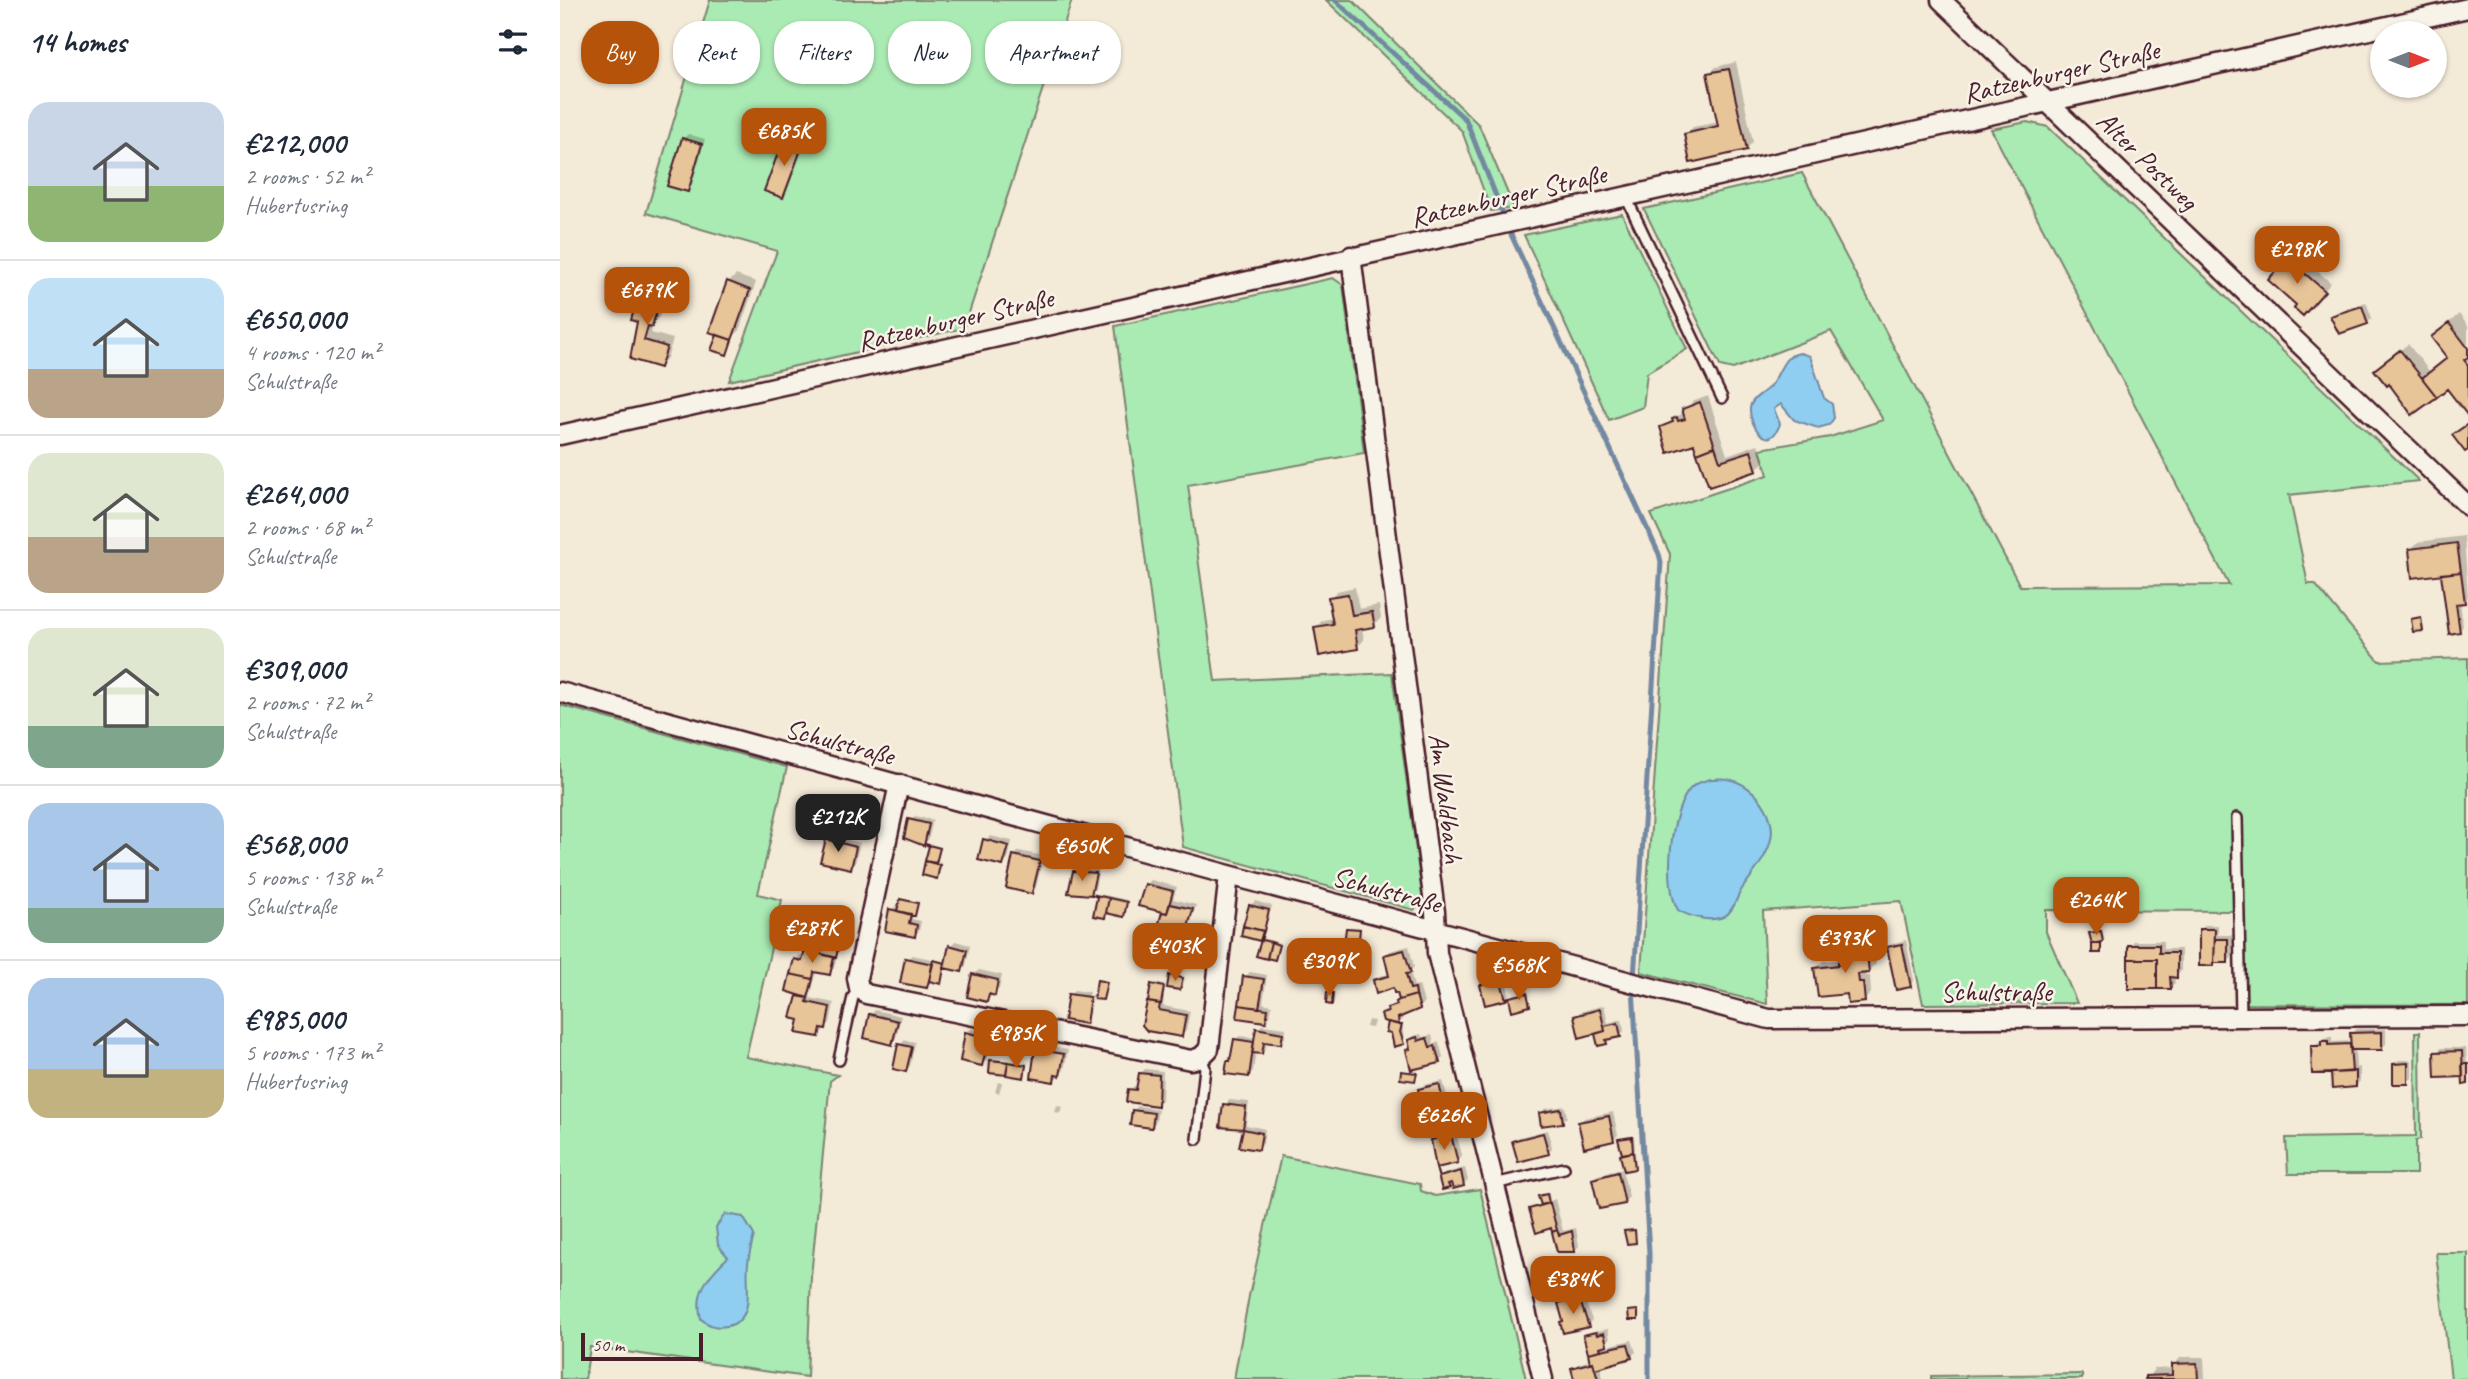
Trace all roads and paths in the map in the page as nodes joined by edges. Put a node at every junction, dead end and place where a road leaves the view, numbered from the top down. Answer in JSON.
{"nodes":[{"id":1,"x":1941,"y":0,"type":"edge"},
{"id":2,"x":2468,"y":8,"type":"edge"},
{"id":3,"x":2048,"y":101,"type":"junction"},
{"id":4,"x":1625,"y":195,"type":"junction"},
{"id":5,"x":1351,"y":256,"type":"junction"},
{"id":6,"x":1722,"y":398,"type":"dead end"},
{"id":7,"x":560,"y":435,"type":"edge"},
{"id":8,"x":2468,"y":506,"type":"edge"},
{"id":9,"x":560,"y":692,"type":"edge"},
{"id":10,"x":899,"y":784,"type":"junction"},
{"id":11,"x":2237,"y":818,"type":"dead end"},
{"id":12,"x":1229,"y":875,"type":"junction"},
{"id":13,"x":1435,"y":929,"type":"junction"},
{"id":14,"x":859,"y":988,"type":"junction"},
{"id":15,"x":2241,"y":1016,"type":"junction"},
{"id":16,"x":2468,"y":1016,"type":"edge"},
{"id":17,"x":1201,"y":1057,"type":"junction"},
{"id":18,"x":839,"y":1060,"type":"dead end"},
{"id":19,"x":1197,"y":1139,"type":"dead end"},
{"id":20,"x":1564,"y":1168,"type":"dead end"},
{"id":21,"x":1494,"y":1184,"type":"junction"},
{"id":22,"x":1543,"y":1379,"type":"edge"}],
"edges":[{"from":1,"to":3,"type":"street","name":"Alter Postweg"},
{"from":2,"to":3,"type":"street","name":"Ratzenburger Straße"},
{"from":3,"to":4,"type":"street","name":"Ratzenburger Straße"},
{"from":3,"to":8,"type":"street","name":"Alter Postweg"},
{"from":4,"to":5,"type":"street","name":"Ratzenburger Straße"},
{"from":4,"to":6,"type":"lane"},
{"from":5,"to":7,"type":"street","name":"Ratzenburger Straße"},
{"from":5,"to":13,"type":"street","name":"Am Waldbach"},
{"from":9,"to":10,"type":"street","name":"Schulstraße"},
{"from":10,"to":12,"type":"street","name":"Schulstraße"},
{"from":10,"to":14,"type":"street"},
{"from":11,"to":15,"type":"lane"},
{"from":12,"to":13,"type":"street","name":"Schulstraße"},
{"from":12,"to":17,"type":"street"},
{"from":13,"to":15,"type":"street","name":"Schulstraße"},
{"from":13,"to":21,"type":"street","name":"Am Waldbach"},
{"from":14,"to":17,"type":"street"},
{"from":14,"to":18,"type":"lane"},
{"from":15,"to":16,"type":"street","name":"Schulstraße"},
{"from":17,"to":19,"type":"lane"},
{"from":20,"to":21,"type":"lane"},
{"from":21,"to":22,"type":"street","name":"Am Waldbach"}]}
